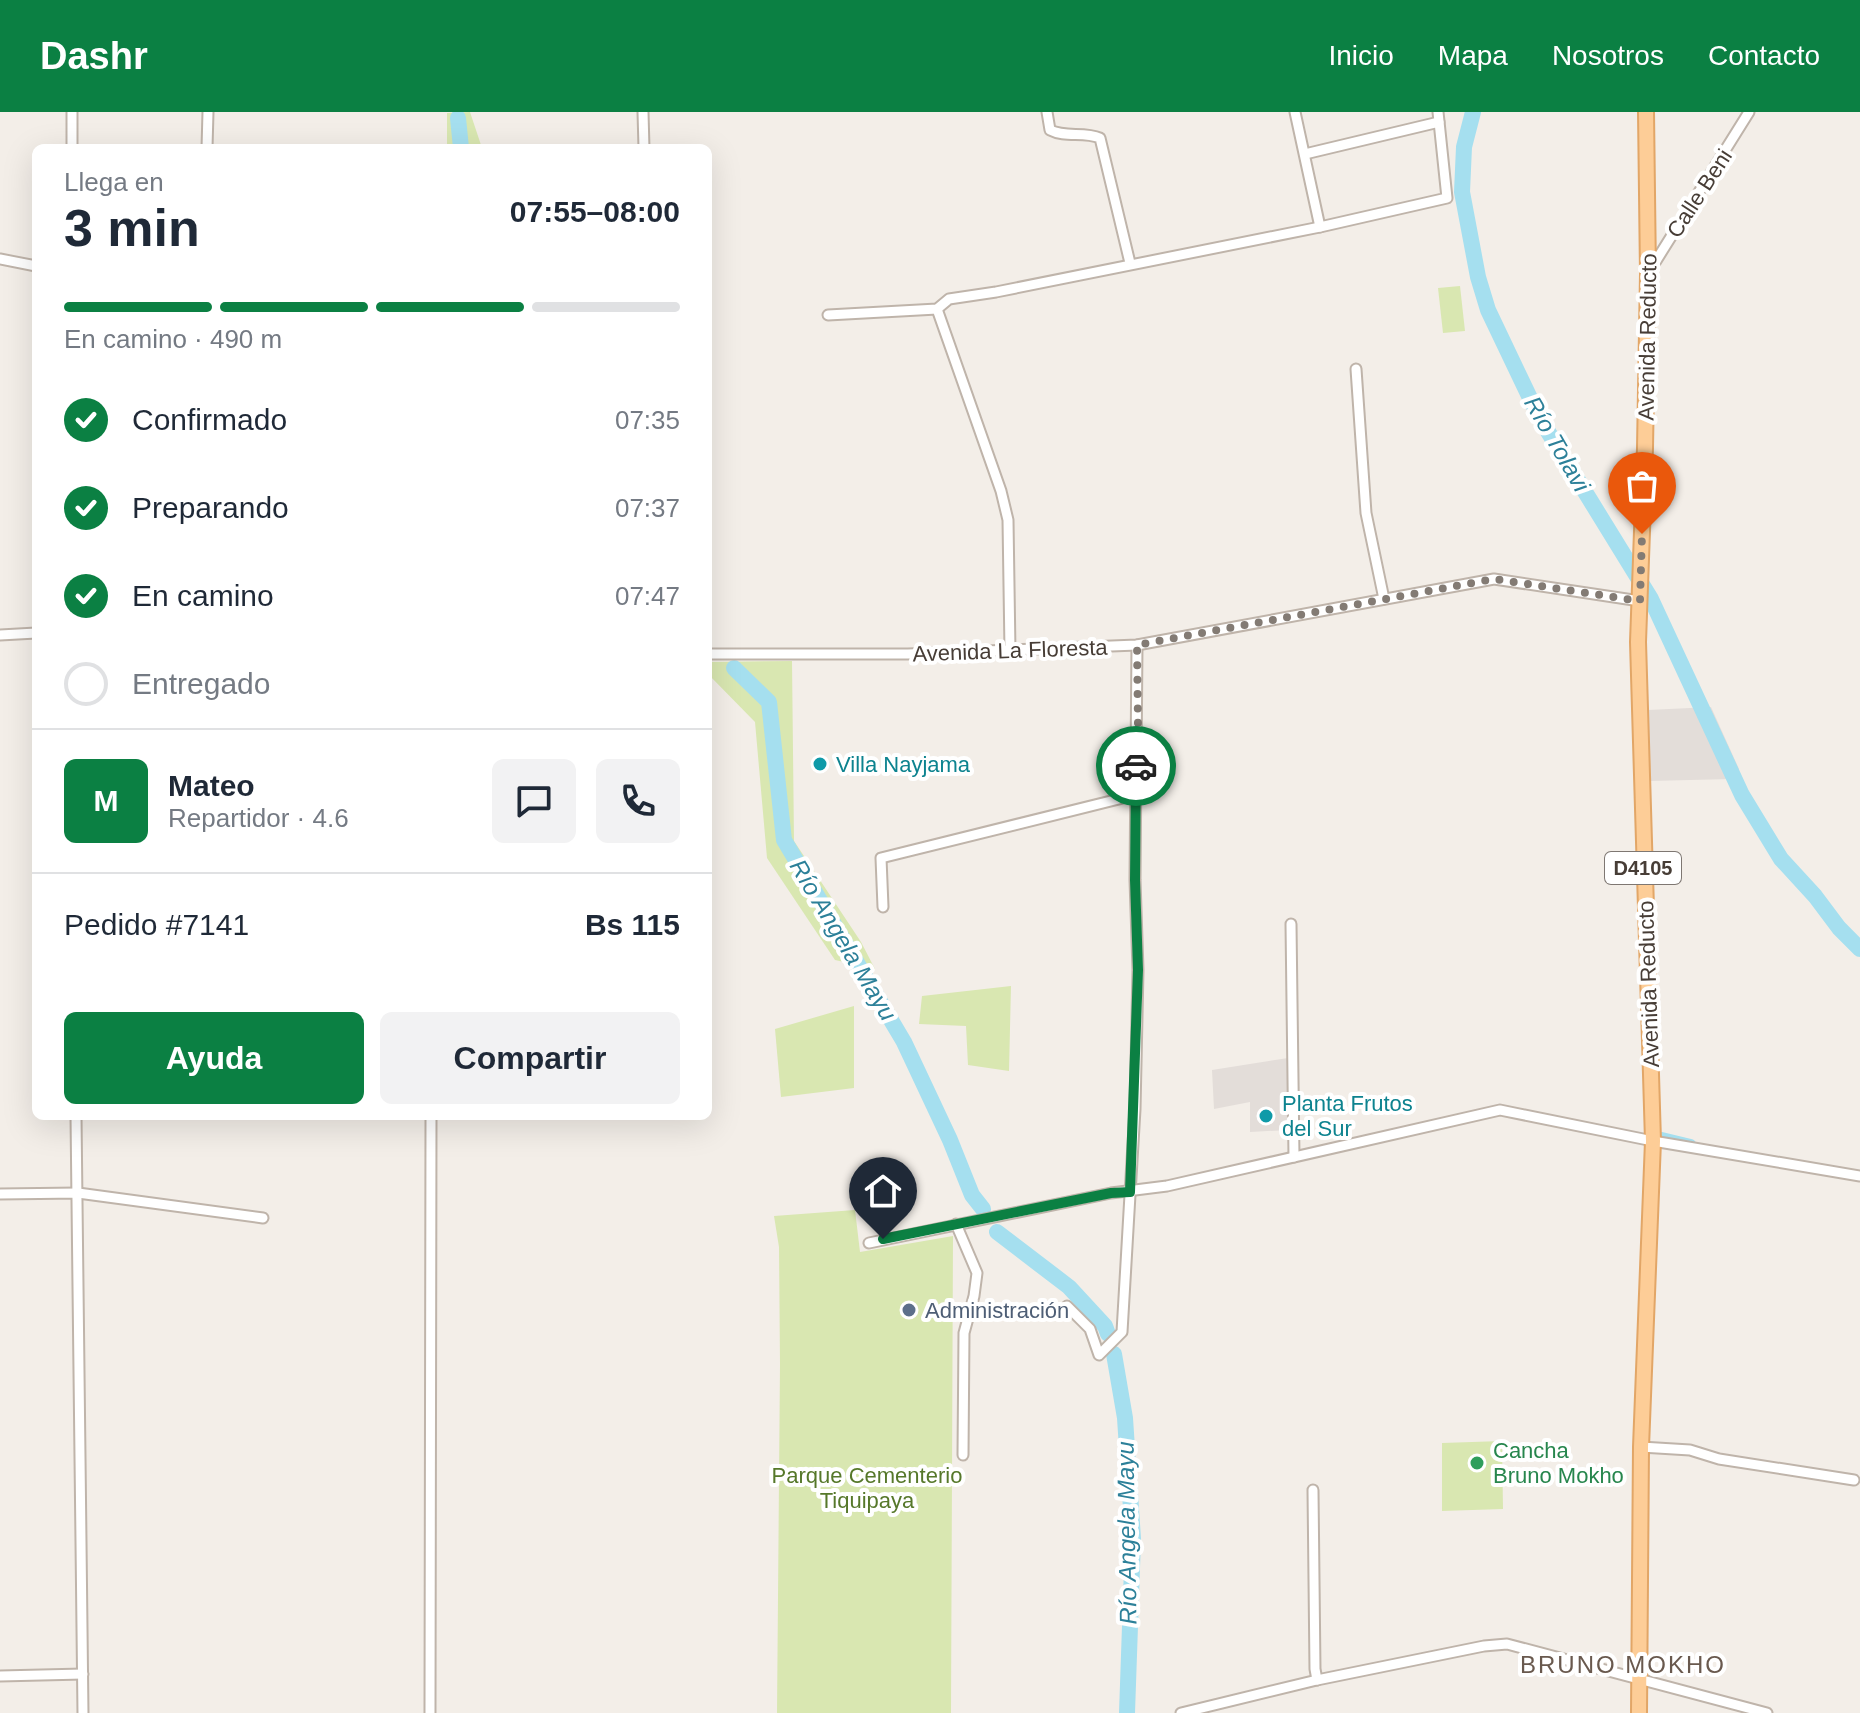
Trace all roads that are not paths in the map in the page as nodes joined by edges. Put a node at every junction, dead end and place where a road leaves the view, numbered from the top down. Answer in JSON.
{"nodes":[{"id":1,"x":72,"y":112,"type":"edge"},
{"id":2,"x":208,"y":112,"type":"edge"},
{"id":3,"x":643,"y":112,"type":"edge"},
{"id":4,"x":1047,"y":112,"type":"edge"},
{"id":5,"x":1295,"y":112,"type":"edge"},
{"id":6,"x":1646,"y":112,"type":"edge"},
{"id":7,"x":1749,"y":112,"type":"edge"},
{"id":8,"x":1439,"y":117,"type":"edge"},
{"id":9,"x":72,"y":144,"type":"edge"},
{"id":10,"x":207,"y":144,"type":"edge"},
{"id":11,"x":644,"y":144,"type":"edge"},
{"id":12,"x":1305,"y":154,"type":"junction"},
{"id":13,"x":1320,"y":227,"type":"junction"},
{"id":14,"x":0,"y":259,"type":"edge"},
{"id":15,"x":1130,"y":263,"type":"junction"},
{"id":16,"x":32,"y":265,"type":"edge"},
{"id":17,"x":1648,"y":274,"type":"junction"},
{"id":18,"x":937,"y":309,"type":"junction"},
{"id":19,"x":828,"y":315,"type":"dead end"},
{"id":20,"x":1356,"y":369,"type":"dead end"},
{"id":21,"x":1641,"y":597,"type":"junction"},
{"id":22,"x":1384,"y":599,"type":"junction"},
{"id":23,"x":32,"y":633,"type":"edge"},
{"id":24,"x":0,"y":635,"type":"edge"},
{"id":25,"x":1137,"y":645,"type":"junction"},
{"id":26,"x":1010,"y":651,"type":"junction"},
{"id":27,"x":712,"y":654,"type":"edge"},
{"id":28,"x":1135,"y":795,"type":"junction"},
{"id":29,"x":883,"y":907,"type":"dead end"},
{"id":30,"x":1291,"y":924,"type":"dead end"},
{"id":31,"x":76,"y":1120,"type":"edge"},
{"id":32,"x":431,"y":1120,"type":"edge"},
{"id":33,"x":1653,"y":1141,"type":"junction"},
{"id":34,"x":1294,"y":1157,"type":"junction"},
{"id":35,"x":1860,"y":1176,"type":"edge"},
{"id":36,"x":1130,"y":1192,"type":"junction"},
{"id":37,"x":78,"y":1193,"type":"junction"},
{"id":38,"x":0,"y":1194,"type":"edge"},
{"id":39,"x":263,"y":1218,"type":"dead end"},
{"id":40,"x":956,"y":1224,"type":"junction"},
{"id":41,"x":869,"y":1243,"type":"dead end"},
{"id":42,"x":1067,"y":1306,"type":"dead end"},
{"id":43,"x":1641,"y":1447,"type":"junction"},
{"id":44,"x":963,"y":1455,"type":"dead end"},
{"id":45,"x":1854,"y":1480,"type":"dead end"},
{"id":46,"x":1313,"y":1490,"type":"dead end"},
{"id":47,"x":83,"y":1674,"type":"junction"},
{"id":48,"x":0,"y":1676,"type":"edge"},
{"id":49,"x":1639,"y":1679,"type":"junction"},
{"id":50,"x":1317,"y":1680,"type":"junction"},
{"id":51,"x":83,"y":1713,"type":"edge"},
{"id":52,"x":430,"y":1713,"type":"edge"},
{"id":53,"x":1181,"y":1713,"type":"edge"},
{"id":54,"x":1639,"y":1713,"type":"edge"},
{"id":55,"x":1767,"y":1713,"type":"edge"}],
"edges":[{"from":1,"to":9,"type":"street"},
{"from":2,"to":10,"type":"street"},
{"from":3,"to":11,"type":"street"},
{"from":4,"to":15,"type":"street"},
{"from":5,"to":12,"type":"street"},
{"from":6,"to":17,"type":"main road","name":"Avenida Reducto","number":"D4105"},
{"from":7,"to":17,"type":"street","name":"Calle Beni"},
{"from":8,"to":12,"type":"street"},
{"from":8,"to":13,"type":"street"},
{"from":12,"to":13,"type":"street"},
{"from":13,"to":15,"type":"street"},
{"from":14,"to":16,"type":"street"},
{"from":15,"to":18,"type":"street"},
{"from":17,"to":21,"type":"main road","name":"Avenida Reducto","number":"D4105"},
{"from":18,"to":19,"type":"street"},
{"from":18,"to":26,"type":"street"},
{"from":20,"to":22,"type":"street"},
{"from":21,"to":22,"type":"street","name":"Avenida La Floresta"},
{"from":21,"to":33,"type":"main road","name":"Avenida Reducto","number":"D4105"},
{"from":22,"to":25,"type":"street","name":"Avenida La Floresta"},
{"from":23,"to":24,"type":"street"},
{"from":25,"to":26,"type":"street","name":"Avenida La Floresta"},
{"from":25,"to":28,"type":"street"},
{"from":26,"to":27,"type":"street","name":"Avenida La Floresta"},
{"from":28,"to":29,"type":"street"},
{"from":28,"to":36,"type":"street"},
{"from":30,"to":34,"type":"street"},
{"from":31,"to":37,"type":"street"},
{"from":32,"to":52,"type":"street"},
{"from":33,"to":34,"type":"street"},
{"from":33,"to":35,"type":"street"},
{"from":33,"to":43,"type":"main road","name":"Avenida Reducto","number":"D4105"},
{"from":34,"to":36,"type":"street"},
{"from":36,"to":40,"type":"street"},
{"from":36,"to":42,"type":"street"},
{"from":37,"to":38,"type":"street"},
{"from":37,"to":39,"type":"street"},
{"from":37,"to":47,"type":"street"},
{"from":40,"to":41,"type":"street"},
{"from":40,"to":44,"type":"street"},
{"from":43,"to":45,"type":"street"},
{"from":43,"to":49,"type":"main road","name":"Avenida Reducto","number":"D4105"},
{"from":46,"to":50,"type":"street"},
{"from":47,"to":48,"type":"street"},
{"from":47,"to":51,"type":"street"},
{"from":49,"to":50,"type":"street"},
{"from":49,"to":54,"type":"main road","name":"Avenida Reducto","number":"D4105"},
{"from":49,"to":55,"type":"street"},
{"from":50,"to":53,"type":"street"}]}
